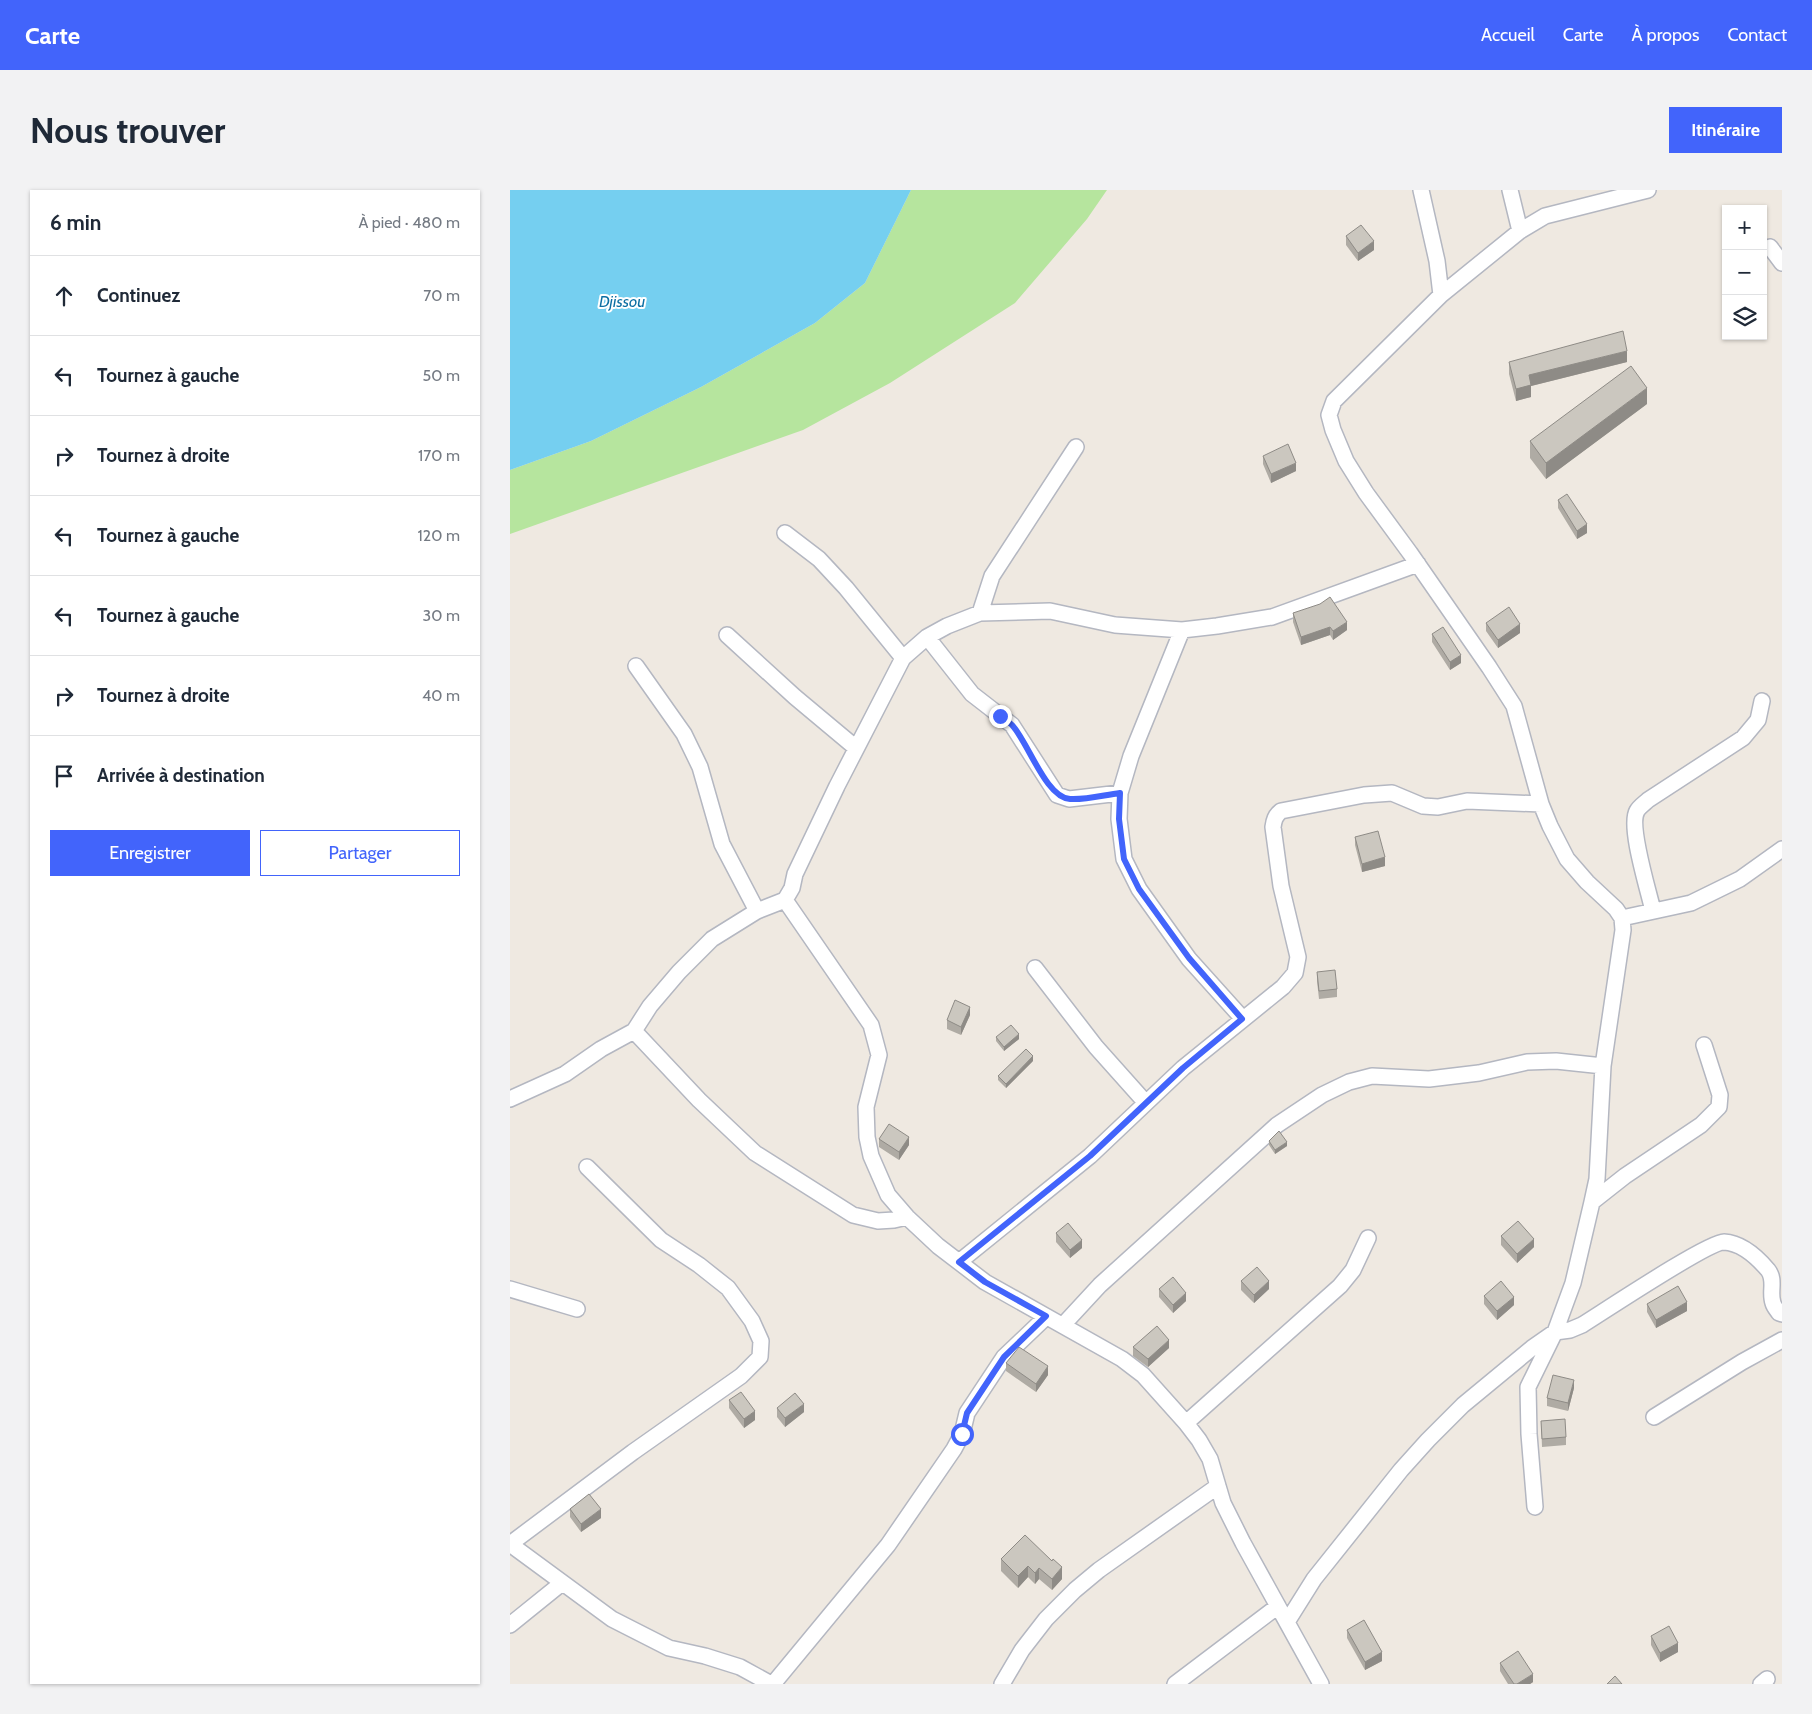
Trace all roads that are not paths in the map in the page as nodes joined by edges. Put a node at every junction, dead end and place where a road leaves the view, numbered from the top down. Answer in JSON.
{"nodes":[{"id":1,"x":1421,"y":190,"type":"edge"},
{"id":2,"x":1510,"y":190,"type":"edge"},
{"id":3,"x":1648,"y":190,"type":"edge"},
{"id":4,"x":1520,"y":231,"type":"junction"},
{"id":5,"x":1770,"y":247,"type":"dead end"},
{"id":6,"x":1782,"y":263,"type":"edge"},
{"id":7,"x":1441,"y":295,"type":"junction"},
{"id":8,"x":1076,"y":446,"type":"dead end"},
{"id":9,"x":785,"y":533,"type":"dead end"},
{"id":10,"x":1418,"y":564,"type":"junction"},
{"id":11,"x":980,"y":613,"type":"junction"},
{"id":12,"x":1182,"y":630,"type":"junction"},
{"id":13,"x":727,"y":635,"type":"dead end"},
{"id":14,"x":927,"y":637,"type":"junction"},
{"id":15,"x":903,"y":658,"type":"junction"},
{"id":16,"x":636,"y":666,"type":"dead end"},
{"id":17,"x":1762,"y":701,"type":"dead end"},
{"id":18,"x":856,"y":748,"type":"junction"},
{"id":19,"x":1120,"y":793,"type":"junction"},
{"id":20,"x":1541,"y":804,"type":"junction"},
{"id":21,"x":1782,"y":849,"type":"edge"},
{"id":22,"x":785,"y":900,"type":"junction"},
{"id":23,"x":757,"y":911,"type":"junction"},
{"id":24,"x":1653,"y":911,"type":"junction"},
{"id":25,"x":1622,"y":918,"type":"junction"},
{"id":26,"x":1036,"y":968,"type":"dead end"},
{"id":27,"x":1242,"y":1019,"type":"junction"},
{"id":28,"x":634,"y":1031,"type":"junction"},
{"id":29,"x":1704,"y":1046,"type":"dead end"},
{"id":30,"x":1603,"y":1066,"type":"junction"},
{"id":31,"x":511,"y":1096,"type":"edge"},
{"id":32,"x":1146,"y":1103,"type":"junction"},
{"id":33,"x":587,"y":1167,"type":"dead end"},
{"id":34,"x":1592,"y":1202,"type":"junction"},
{"id":35,"x":907,"y":1216,"type":"junction"},
{"id":36,"x":1368,"y":1238,"type":"dead end"},
{"id":37,"x":959,"y":1262,"type":"junction"},
{"id":38,"x":510,"y":1289,"type":"edge"},
{"id":39,"x":576,"y":1309,"type":"dead end"},
{"id":40,"x":1782,"y":1314,"type":"edge"},
{"id":41,"x":1046,"y":1316,"type":"junction"},
{"id":42,"x":1063,"y":1325,"type":"junction"},
{"id":43,"x":1555,"y":1332,"type":"junction"},
{"id":44,"x":1782,"y":1340,"type":"edge"},
{"id":45,"x":1654,"y":1417,"type":"dead end"},
{"id":46,"x":1186,"y":1423,"type":"junction"},
{"id":47,"x":1218,"y":1486,"type":"junction"},
{"id":48,"x":1535,"y":1507,"type":"dead end"},
{"id":49,"x":510,"y":1544,"type":"edge"},
{"id":50,"x":562,"y":1583,"type":"junction"},
{"id":51,"x":1278,"y":1606,"type":"junction"},
{"id":52,"x":1287,"y":1622,"type":"junction"},
{"id":53,"x":510,"y":1625,"type":"edge"},
{"id":54,"x":772,"y":1684,"type":"edge"},
{"id":55,"x":1002,"y":1684,"type":"edge"},
{"id":56,"x":1175,"y":1684,"type":"edge"},
{"id":57,"x":1321,"y":1684,"type":"edge"}],
"edges":[{"from":1,"to":7,"type":"street"},
{"from":2,"to":4,"type":"street"},
{"from":3,"to":4,"type":"street"},
{"from":4,"to":7,"type":"street"},
{"from":5,"to":6,"type":"street"},
{"from":7,"to":10,"type":"street"},
{"from":8,"to":11,"type":"street"},
{"from":9,"to":15,"type":"street"},
{"from":10,"to":12,"type":"street"},
{"from":10,"to":20,"type":"street"},
{"from":11,"to":12,"type":"street"},
{"from":11,"to":14,"type":"street"},
{"from":12,"to":19,"type":"street"},
{"from":13,"to":18,"type":"street"},
{"from":14,"to":15,"type":"street"},
{"from":14,"to":19,"type":"street"},
{"from":15,"to":18,"type":"street"},
{"from":16,"to":23,"type":"street"},
{"from":17,"to":24,"type":"street"},
{"from":18,"to":22,"type":"street"},
{"from":19,"to":27,"type":"street"},
{"from":20,"to":25,"type":"street"},
{"from":20,"to":27,"type":"street"},
{"from":21,"to":24,"type":"street"},
{"from":22,"to":23,"type":"street"},
{"from":22,"to":35,"type":"street"},
{"from":23,"to":28,"type":"street"},
{"from":24,"to":25,"type":"street"},
{"from":25,"to":30,"type":"street"},
{"from":26,"to":32,"type":"street"},
{"from":27,"to":32,"type":"street"},
{"from":28,"to":31,"type":"street"},
{"from":28,"to":35,"type":"street"},
{"from":29,"to":34,"type":"street"},
{"from":30,"to":34,"type":"street"},
{"from":30,"to":42,"type":"street"},
{"from":32,"to":37,"type":"street"},
{"from":33,"to":49,"type":"street"},
{"from":34,"to":43,"type":"street"},
{"from":35,"to":37,"type":"street"},
{"from":36,"to":46,"type":"street"},
{"from":37,"to":41,"type":"street"},
{"from":38,"to":39,"type":"street"},
{"from":40,"to":43,"type":"street"},
{"from":41,"to":42,"type":"street"},
{"from":41,"to":54,"type":"street"},
{"from":42,"to":46,"type":"street"},
{"from":43,"to":48,"type":"street"},
{"from":43,"to":52,"type":"street"},
{"from":44,"to":45,"type":"street"},
{"from":46,"to":47,"type":"street"},
{"from":47,"to":51,"type":"street"},
{"from":47,"to":55,"type":"street"},
{"from":49,"to":50,"type":"street"},
{"from":50,"to":53,"type":"street"},
{"from":50,"to":54,"type":"street"},
{"from":51,"to":52,"type":"street"},
{"from":51,"to":56,"type":"street"},
{"from":52,"to":57,"type":"street"}]}
